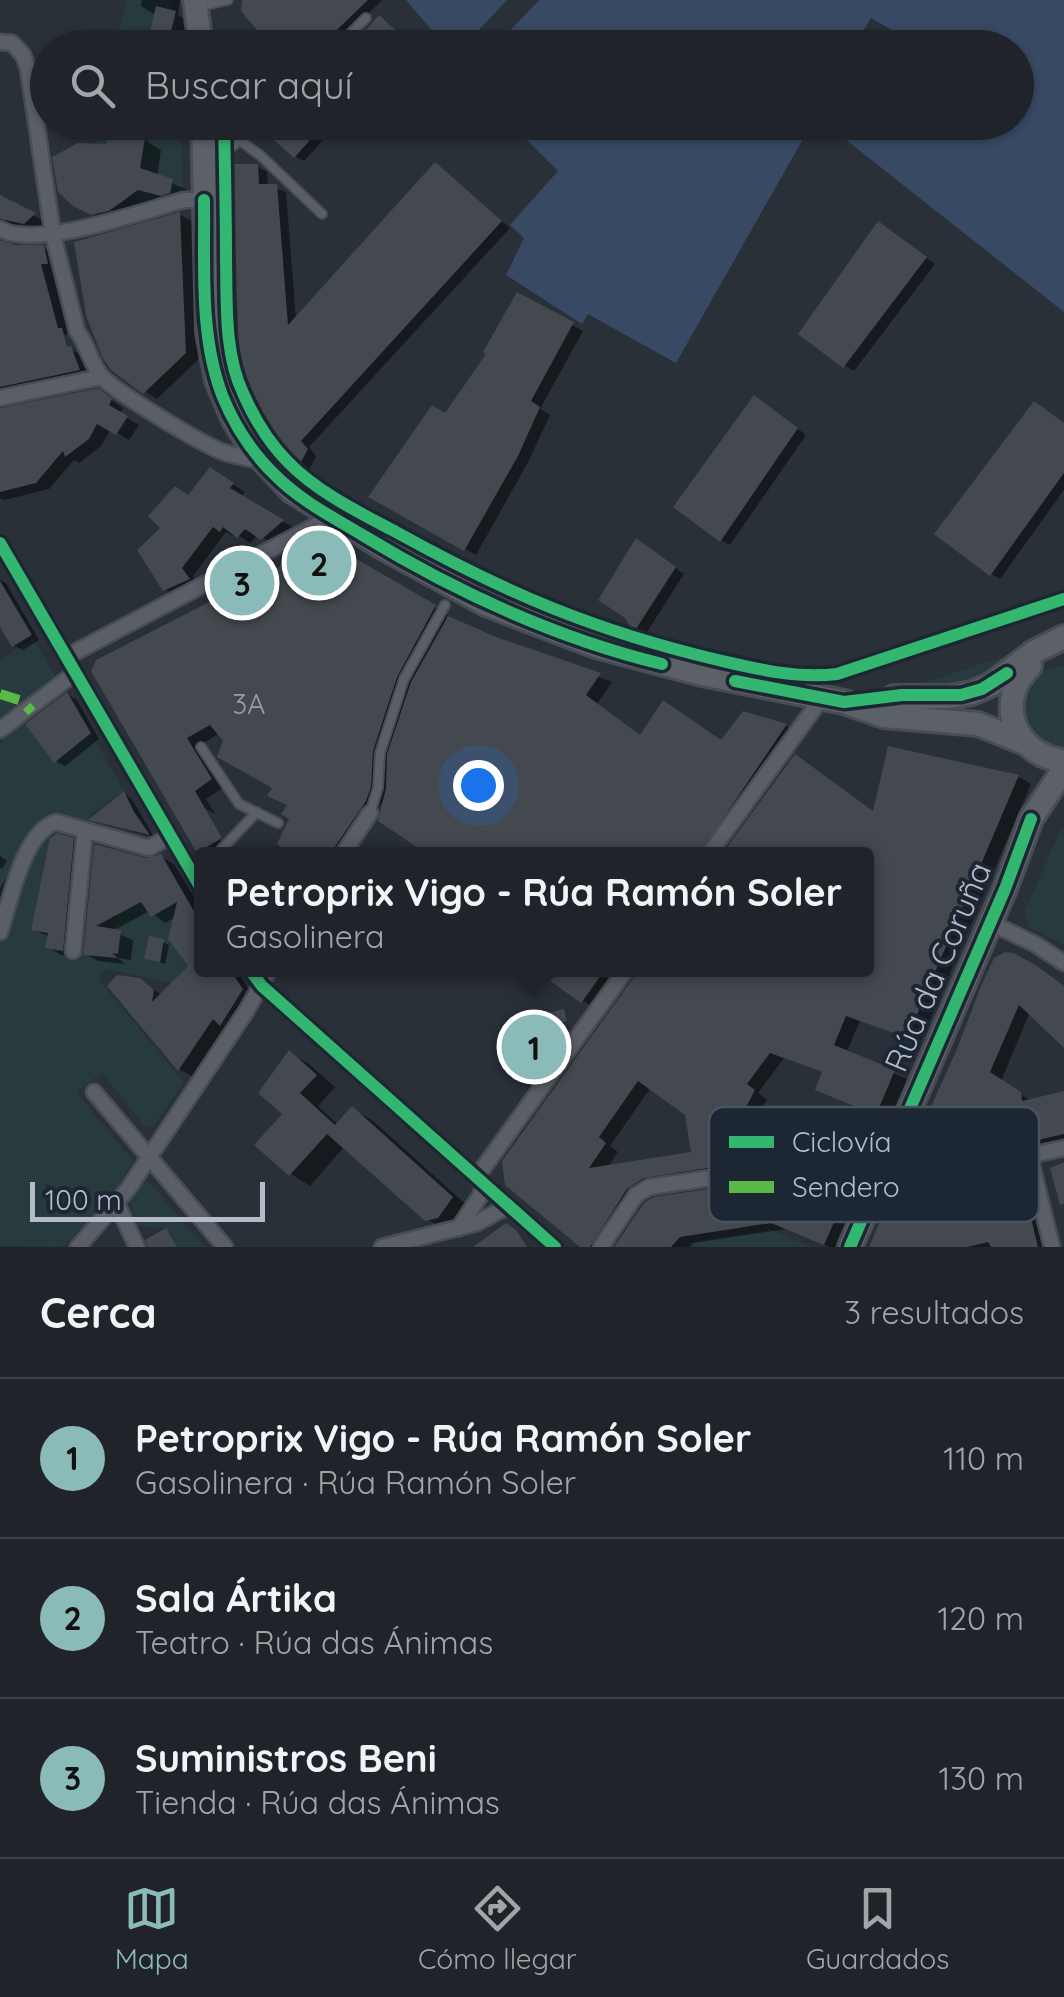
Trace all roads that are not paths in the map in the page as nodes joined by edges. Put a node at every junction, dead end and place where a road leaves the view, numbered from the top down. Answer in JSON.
{"nodes":[{"id":1,"x":228,"y":0,"type":"edge"},
{"id":2,"x":196,"y":3,"type":"edge"},
{"id":3,"x":366,"y":18,"type":"dead end"},
{"id":4,"x":199,"y":30,"type":"edge"},
{"id":5,"x":354,"y":30,"type":"edge"},
{"id":6,"x":0,"y":42,"type":"edge"},
{"id":7,"x":30,"y":81,"type":"edge"},
{"id":8,"x":39,"y":140,"type":"edge"},
{"id":9,"x":204,"y":140,"type":"edge"},
{"id":10,"x":242,"y":142,"type":"joint"},
{"id":11,"x":204,"y":149,"type":"junction"},
{"id":12,"x":204,"y":200,"type":"junction"},
{"id":13,"x":322,"y":214,"type":"dead end"},
{"id":14,"x":0,"y":229,"type":"edge"},
{"id":15,"x":53,"y":235,"type":"junction"},
{"id":16,"x":101,"y":376,"type":"junction"},
{"id":17,"x":0,"y":398,"type":"edge"},
{"id":18,"x":262,"y":462,"type":"junction"},
{"id":19,"x":332,"y":517,"type":"junction"},
{"id":20,"x":0,"y":543,"type":"edge"},
{"id":21,"x":445,"y":605,"type":"dead end"},
{"id":22,"x":1064,"y":638,"type":"edge"},
{"id":23,"x":1064,"y":653,"type":"edge"},
{"id":24,"x":66,"y":657,"type":"junction"},
{"id":25,"x":75,"y":673,"type":"junction"},
{"id":26,"x":1019,"y":678,"type":"junction"},
{"id":27,"x":833,"y":700,"type":"junction"},
{"id":28,"x":889,"y":707,"type":"junction"},
{"id":29,"x":0,"y":730,"type":"edge"},
{"id":30,"x":1019,"y":740,"type":"junction"},
{"id":31,"x":201,"y":747,"type":"dead end"},
{"id":32,"x":1063,"y":773,"type":"edge"},
{"id":33,"x":257,"y":812,"type":"junction"},
{"id":34,"x":370,"y":813,"type":"joint"},
{"id":35,"x":1031,"y":819,"type":"junction"},
{"id":36,"x":278,"y":823,"type":"dead end"},
{"id":37,"x":84,"y":830,"type":"junction"},
{"id":38,"x":170,"y":836,"type":"junction"},
{"id":39,"x":224,"y":847,"type":"edge"},
{"id":40,"x":348,"y":847,"type":"edge"},
{"id":41,"x":715,"y":847,"type":"edge"},
{"id":42,"x":194,"y":872,"type":"edge"},
{"id":43,"x":988,"y":922,"type":"junction"},
{"id":44,"x":0,"y":932,"type":"edge"},
{"id":45,"x":73,"y":951,"type":"dead end"},
{"id":46,"x":1064,"y":963,"type":"edge"},
{"id":47,"x":255,"y":977,"type":"edge"},
{"id":48,"x":266,"y":977,"type":"edge"},
{"id":49,"x":621,"y":977,"type":"edge"},
{"id":50,"x":262,"y":986,"type":"junction"},
{"id":51,"x":94,"y":1092,"type":"dead end"},
{"id":52,"x":909,"y":1107,"type":"edge"},
{"id":53,"x":1064,"y":1148,"type":"edge"},
{"id":54,"x":1039,"y":1155,"type":"edge"},
{"id":55,"x":150,"y":1157,"type":"junction"},
{"id":56,"x":709,"y":1178,"type":"edge"},
{"id":57,"x":480,"y":1181,"type":"junction"},
{"id":58,"x":1039,"y":1194,"type":"edge"},
{"id":59,"x":118,"y":1204,"type":"junction"},
{"id":60,"x":508,"y":1206,"type":"junction"},
{"id":61,"x":860,"y":1222,"type":"edge"},
{"id":62,"x":459,"y":1228,"type":"junction"},
{"id":63,"x":78,"y":1247,"type":"edge"},
{"id":64,"x":137,"y":1247,"type":"edge"},
{"id":65,"x":226,"y":1247,"type":"edge"},
{"id":66,"x":382,"y":1247,"type":"edge"},
{"id":67,"x":555,"y":1247,"type":"edge"},
{"id":68,"x":602,"y":1247,"type":"edge"},
{"id":69,"x":850,"y":1247,"type":"edge"},
{"id":70,"x":1052,"y":1247,"type":"edge"}],
"edges":[{"from":1,"to":2,"type":"lane"},
{"from":2,"to":4,"type":"main road"},
{"from":3,"to":5,"type":"lane"},
{"from":6,"to":7,"type":"street"},
{"from":8,"to":15,"type":"street"},
{"from":9,"to":11,"type":"main road"},
{"from":10,"to":11,"type":"lane"},
{"from":10,"to":13,"type":"lane"},
{"from":11,"to":12,"type":"main road"},
{"from":12,"to":15,"type":"street"},
{"from":12,"to":18,"type":"main road"},
{"from":14,"to":15,"type":"street"},
{"from":15,"to":16,"type":"street"},
{"from":16,"to":17,"type":"street"},
{"from":16,"to":18,"type":"street"},
{"from":18,"to":19,"type":"main road"},
{"from":19,"to":24,"type":"street"},
{"from":19,"to":27,"type":"main road"},
{"from":20,"to":24,"type":"street"},
{"from":21,"to":34,"type":"lane"},
{"from":22,"to":28,"type":"main road"},
{"from":23,"to":26,"type":"main road"},
{"from":24,"to":25,"type":"street"},
{"from":25,"to":29,"type":"street"},
{"from":25,"to":38,"type":"street"},
{"from":26,"to":28,"type":"main road"},
{"from":26,"to":30,"type":"main road","name":"Rúa da Coruña"},
{"from":27,"to":28,"type":"main road"},
{"from":27,"to":41,"type":"street"},
{"from":28,"to":30,"type":"main road"},
{"from":30,"to":32,"type":"main road"},
{"from":30,"to":35,"type":"main road","name":"Rúa da Coruña"},
{"from":31,"to":33,"type":"lane"},
{"from":32,"to":35,"type":"main road"},
{"from":33,"to":36,"type":"lane"},
{"from":33,"to":39,"type":"lane"},
{"from":34,"to":40,"type":"street"},
{"from":35,"to":43,"type":"main road","name":"Rúa da Coruña"},
{"from":37,"to":38,"type":"street"},
{"from":37,"to":44,"type":"street"},
{"from":37,"to":45,"type":"street"},
{"from":38,"to":42,"type":"street"},
{"from":43,"to":46,"type":"street"},
{"from":43,"to":52,"type":"main road","name":"Rúa da Coruña"},
{"from":47,"to":50,"type":"street"},
{"from":48,"to":50,"type":"street"},
{"from":49,"to":57,"type":"street"},
{"from":50,"to":55,"type":"street"},
{"from":50,"to":57,"type":"street"},
{"from":51,"to":55,"type":"street"},
{"from":53,"to":54,"type":"street"},
{"from":55,"to":59,"type":"street"},
{"from":55,"to":65,"type":"street"},
{"from":56,"to":68,"type":"street"},
{"from":57,"to":60,"type":"street"},
{"from":57,"to":62,"type":"street"},
{"from":58,"to":70,"type":"street"},
{"from":59,"to":63,"type":"street"},
{"from":59,"to":64,"type":"street"},
{"from":60,"to":62,"type":"street"},
{"from":60,"to":67,"type":"street"},
{"from":61,"to":69,"type":"main road","name":"Rúa da Coruña"},
{"from":62,"to":66,"type":"street"}]}
